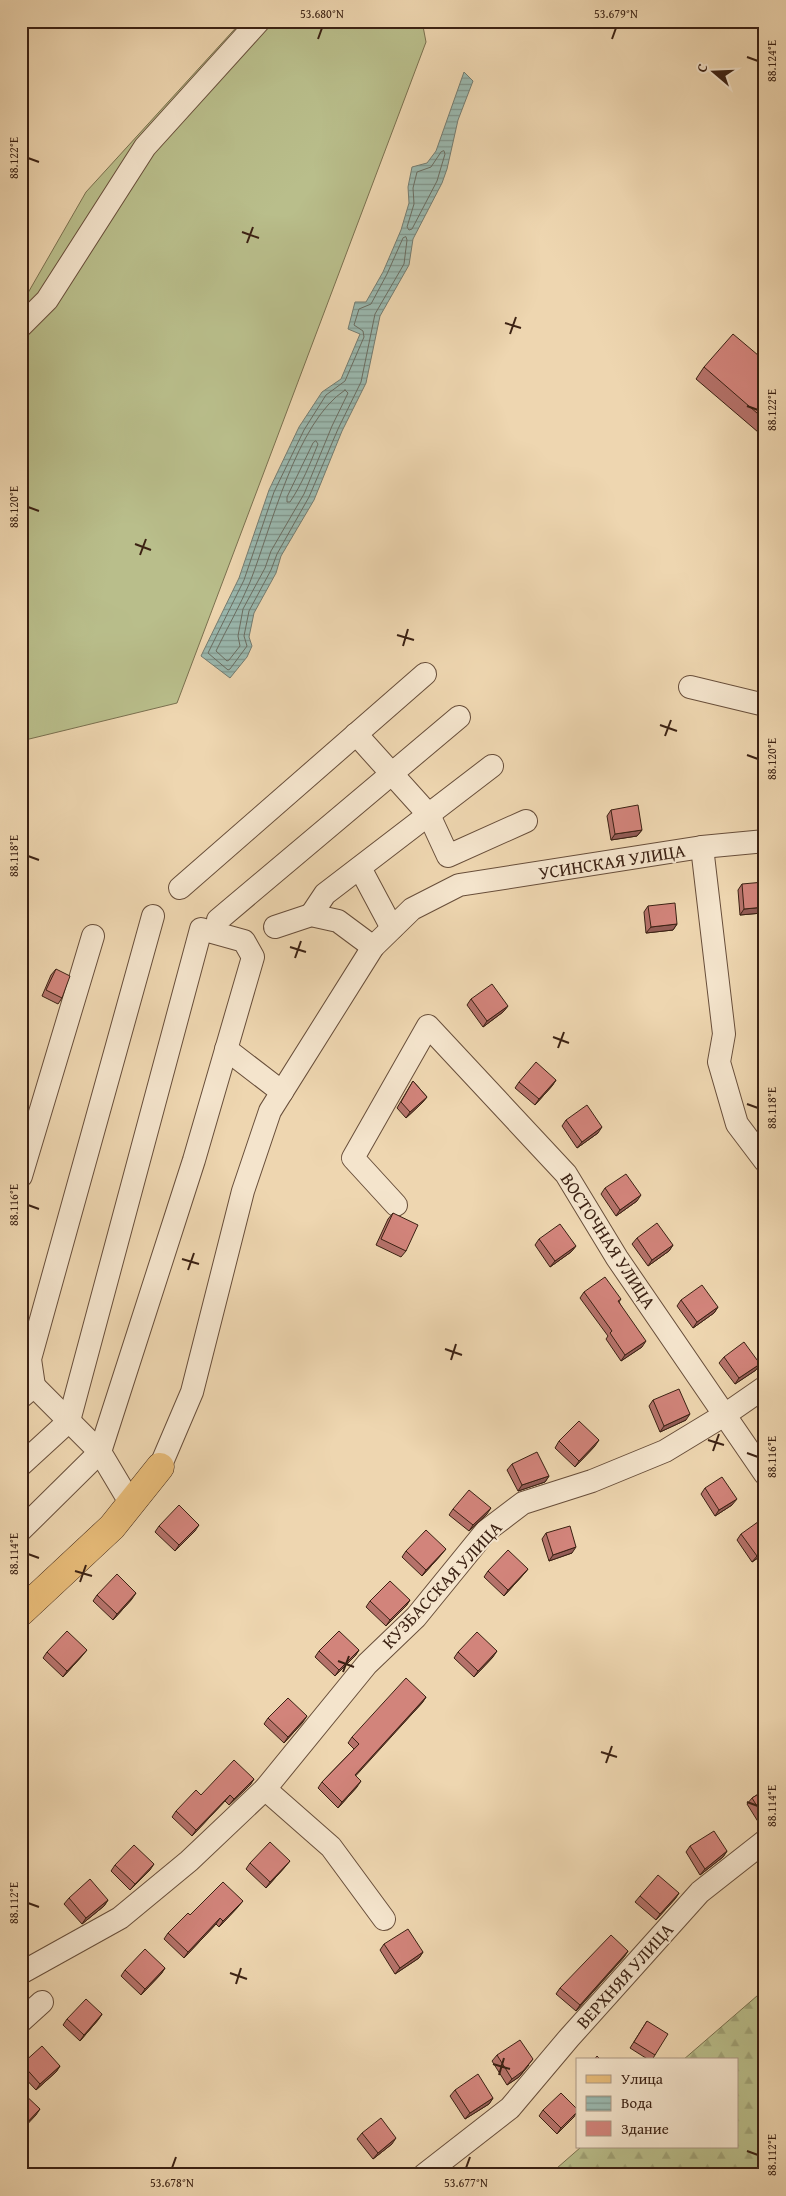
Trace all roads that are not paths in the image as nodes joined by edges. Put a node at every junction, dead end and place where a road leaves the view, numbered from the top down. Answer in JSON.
{"nodes":[{"id":1,"x":259,"y":21,"type":"edge"},
{"id":2,"x":21,"y":326,"type":"edge"},
{"id":3,"x":425,"y":674,"type":"dead end"},
{"id":4,"x":690,"y":687,"type":"dead end"},
{"id":5,"x":765,"y":705,"type":"edge"},
{"id":6,"x":459,"y":717,"type":"dead end"},
{"id":7,"x":356,"y":734,"type":"junction"},
{"id":8,"x":492,"y":766,"type":"dead end"},
{"id":9,"x":392,"y":774,"type":"junction"},
{"id":10,"x":429,"y":815,"type":"junction"},
{"id":11,"x":526,"y":821,"type":"dead end"},
{"id":12,"x":765,"y":841,"type":"edge"},
{"id":13,"x":702,"y":847,"type":"junction"},
{"id":14,"x":360,"y":868,"type":"junction"},
{"id":15,"x":180,"y":888,"type":"dead end"},
{"id":16,"x":311,"y":915,"type":"junction"},
{"id":17,"x":153,"y":916,"type":"dead end"},
{"id":18,"x":218,"y":920,"type":"dead end"},
{"id":19,"x":275,"y":927,"type":"dead end"},
{"id":20,"x":392,"y":928,"type":"junction"},
{"id":21,"x":93,"y":936,"type":"dead end"},
{"id":22,"x":373,"y":947,"type":"junction"},
{"id":23,"x":226,"y":1049,"type":"junction"},
{"id":24,"x":282,"y":1092,"type":"junction"},
{"id":25,"x":762,"y":1148,"type":"edge"},
{"id":26,"x":21,"y":1176,"type":"edge"},
{"id":27,"x":396,"y":1205,"type":"dead end"},
{"id":28,"x":25,"y":1386,"type":"edge"},
{"id":29,"x":765,"y":1387,"type":"edge"},
{"id":30,"x":726,"y":1414,"type":"junction"},
{"id":31,"x":69,"y":1421,"type":"junction"},
{"id":32,"x":100,"y":1452,"type":"junction"},
{"id":33,"x":21,"y":1465,"type":"edge"},
{"id":34,"x":160,"y":1467,"type":"joint"},
{"id":35,"x":765,"y":1474,"type":"edge"},
{"id":36,"x":130,"y":1504,"type":"junction"},
{"id":37,"x":21,"y":1530,"type":"edge"},
{"id":38,"x":21,"y":1612,"type":"edge"},
{"id":39,"x":265,"y":1789,"type":"junction"},
{"id":40,"x":765,"y":1842,"type":"edge"},
{"id":41,"x":384,"y":1920,"type":"dead end"},
{"id":42,"x":21,"y":1974,"type":"edge"},
{"id":43,"x":42,"y":2002,"type":"dead end"},
{"id":44,"x":21,"y":2021,"type":"edge"},
{"id":45,"x":424,"y":2175,"type":"edge"}],
"edges":[{"from":1,"to":2,"type":"street"},
{"from":3,"to":7,"type":"street"},
{"from":4,"to":5,"type":"street"},
{"from":6,"to":9,"type":"street"},
{"from":7,"to":9,"type":"street"},
{"from":7,"to":15,"type":"street"},
{"from":8,"to":10,"type":"street"},
{"from":9,"to":10,"type":"street"},
{"from":9,"to":18,"type":"street"},
{"from":10,"to":11,"type":"street"},
{"from":10,"to":14,"type":"street"},
{"from":12,"to":13,"type":"street","name":"УСИНСКАЯ УЛИЦА"},
{"from":13,"to":20,"type":"street","name":"УСИНСКАЯ УЛИЦА"},
{"from":13,"to":25,"type":"street"},
{"from":14,"to":16,"type":"street"},
{"from":14,"to":20,"type":"street"},
{"from":16,"to":19,"type":"street"},
{"from":16,"to":22,"type":"street"},
{"from":17,"to":28,"type":"street"},
{"from":20,"to":22,"type":"street","name":"УСИНСКАЯ УЛИЦА"},
{"from":21,"to":26,"type":"street"},
{"from":22,"to":24,"type":"street","name":"УСИНСКАЯ УЛИЦА"},
{"from":23,"to":24,"type":"street"},
{"from":23,"to":31,"type":"street"},
{"from":23,"to":32,"type":"street"},
{"from":24,"to":34,"type":"street","name":"УСИНСКАЯ УЛИЦА"},
{"from":27,"to":30,"type":"street","name":"ВОСТОЧНАЯ УЛИЦА"},
{"from":28,"to":31,"type":"street"},
{"from":29,"to":30,"type":"street","name":"КУЗБАССКАЯ УЛИЦА"},
{"from":30,"to":35,"type":"street","name":"ВОСТОЧНАЯ УЛИЦА"},
{"from":30,"to":39,"type":"street","name":"КУЗБАССКАЯ УЛИЦА"},
{"from":31,"to":32,"type":"street"},
{"from":31,"to":33,"type":"street"},
{"from":32,"to":36,"type":"street"},
{"from":32,"to":37,"type":"street"},
{"from":34,"to":36,"type":"main road"},
{"from":36,"to":38,"type":"main road"},
{"from":39,"to":41,"type":"street"},
{"from":39,"to":42,"type":"street","name":"КУЗБАССКАЯ УЛИЦА"},
{"from":40,"to":45,"type":"street","name":"ВЕРХНЯЯ УЛИЦА"},
{"from":43,"to":44,"type":"street"}]}
